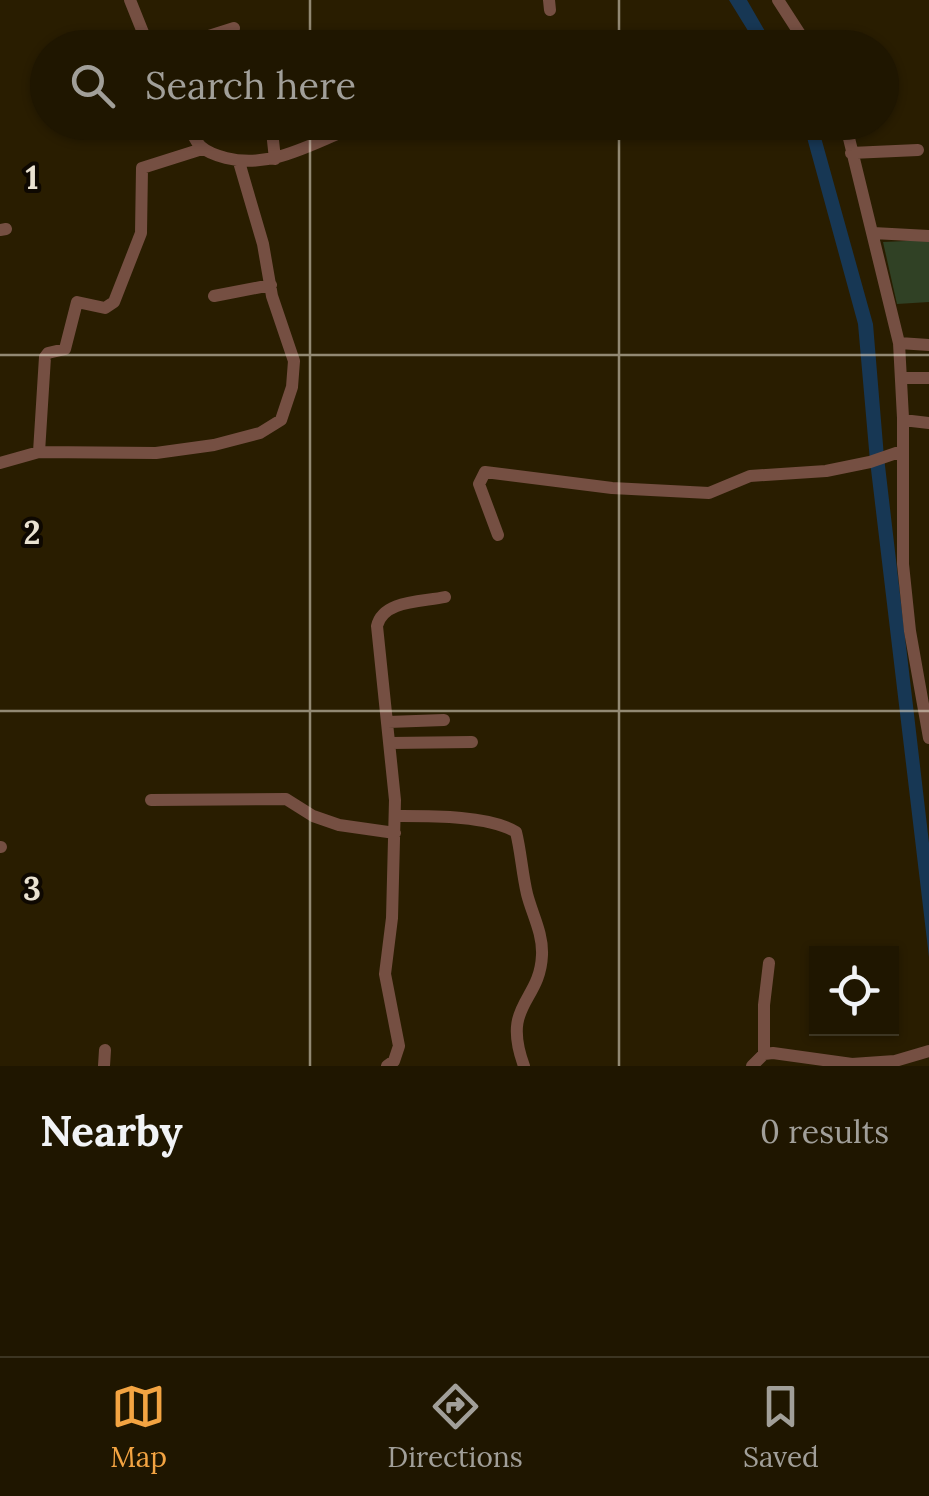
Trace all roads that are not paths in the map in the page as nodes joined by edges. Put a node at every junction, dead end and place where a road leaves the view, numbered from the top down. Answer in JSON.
{"nodes":[{"id":1,"x":130,"y":0,"type":"edge"},
{"id":2,"x":778,"y":0,"type":"edge"},
{"id":3,"x":234,"y":28,"type":"dead end"},
{"id":4,"x":142,"y":30,"type":"edge"},
{"id":5,"x":228,"y":30,"type":"edge"},
{"id":6,"x":798,"y":30,"type":"edge"},
{"id":7,"x":194,"y":140,"type":"edge"},
{"id":8,"x":273,"y":140,"type":"edge"},
{"id":9,"x":322,"y":140,"type":"edge"},
{"id":10,"x":848,"y":140,"type":"edge"},
{"id":11,"x":202,"y":149,"type":"junction"},
{"id":12,"x":918,"y":150,"type":"dead end"},
{"id":13,"x":851,"y":152,"type":"junction"},
{"id":14,"x":275,"y":159,"type":"junction"},
{"id":15,"x":239,"y":162,"type":"junction"},
{"id":16,"x":873,"y":233,"type":"junction"},
{"id":17,"x":929,"y":236,"type":"edge"},
{"id":18,"x":270,"y":285,"type":"junction"},
{"id":19,"x":214,"y":296,"type":"dead end"},
{"id":20,"x":899,"y":343,"type":"junction"},
{"id":21,"x":929,"y":344,"type":"edge"},
{"id":22,"x":902,"y":378,"type":"junction"},
{"id":23,"x":929,"y":378,"type":"edge"},
{"id":24,"x":903,"y":420,"type":"junction"},
{"id":25,"x":929,"y":423,"type":"edge"},
{"id":26,"x":902,"y":451,"type":"junction"},
{"id":27,"x":39,"y":452,"type":"junction"},
{"id":28,"x":0,"y":462,"type":"edge"},
{"id":29,"x":498,"y":535,"type":"dead end"},
{"id":30,"x":445,"y":598,"type":"dead end"},
{"id":31,"x":444,"y":720,"type":"dead end"},
{"id":32,"x":388,"y":722,"type":"junction"},
{"id":33,"x":929,"y":738,"type":"edge"},
{"id":34,"x":472,"y":742,"type":"dead end"},
{"id":35,"x":390,"y":743,"type":"junction"},
{"id":36,"x":150,"y":800,"type":"dead end"},
{"id":37,"x":395,"y":816,"type":"junction"},
{"id":38,"x":395,"y":833,"type":"junction"},
{"id":39,"x":769,"y":963,"type":"dead end"},
{"id":40,"x":105,"y":1050,"type":"dead end"},
{"id":41,"x":929,"y":1051,"type":"edge"},
{"id":42,"x":764,"y":1054,"type":"junction"},
{"id":43,"x":104,"y":1066,"type":"edge"},
{"id":44,"x":387,"y":1066,"type":"edge"},
{"id":45,"x":524,"y":1066,"type":"edge"},
{"id":46,"x":752,"y":1066,"type":"edge"}],
"edges":[{"from":1,"to":4,"type":"street"},
{"from":2,"to":6,"type":"street"},
{"from":3,"to":5,"type":"street"},
{"from":7,"to":11,"type":"street"},
{"from":8,"to":14,"type":"street"},
{"from":9,"to":14,"type":"street"},
{"from":10,"to":13,"type":"street"},
{"from":11,"to":15,"type":"street"},
{"from":11,"to":27,"type":"street"},
{"from":12,"to":13,"type":"street"},
{"from":13,"to":16,"type":"street"},
{"from":14,"to":15,"type":"street"},
{"from":15,"to":18,"type":"street"},
{"from":16,"to":17,"type":"street"},
{"from":16,"to":20,"type":"street"},
{"from":18,"to":19,"type":"street"},
{"from":18,"to":27,"type":"street"},
{"from":20,"to":21,"type":"street"},
{"from":20,"to":22,"type":"street"},
{"from":22,"to":23,"type":"street"},
{"from":22,"to":24,"type":"street"},
{"from":24,"to":25,"type":"street"},
{"from":24,"to":26,"type":"street"},
{"from":26,"to":29,"type":"street"},
{"from":26,"to":33,"type":"street"},
{"from":27,"to":28,"type":"street"},
{"from":30,"to":32,"type":"street"},
{"from":31,"to":32,"type":"street"},
{"from":32,"to":35,"type":"street"},
{"from":34,"to":35,"type":"street"},
{"from":35,"to":37,"type":"street"},
{"from":36,"to":38,"type":"street"},
{"from":37,"to":38,"type":"street"},
{"from":37,"to":45,"type":"street"},
{"from":38,"to":44,"type":"street"},
{"from":39,"to":42,"type":"street"},
{"from":40,"to":43,"type":"street"},
{"from":41,"to":42,"type":"street"},
{"from":42,"to":46,"type":"street"}]}
